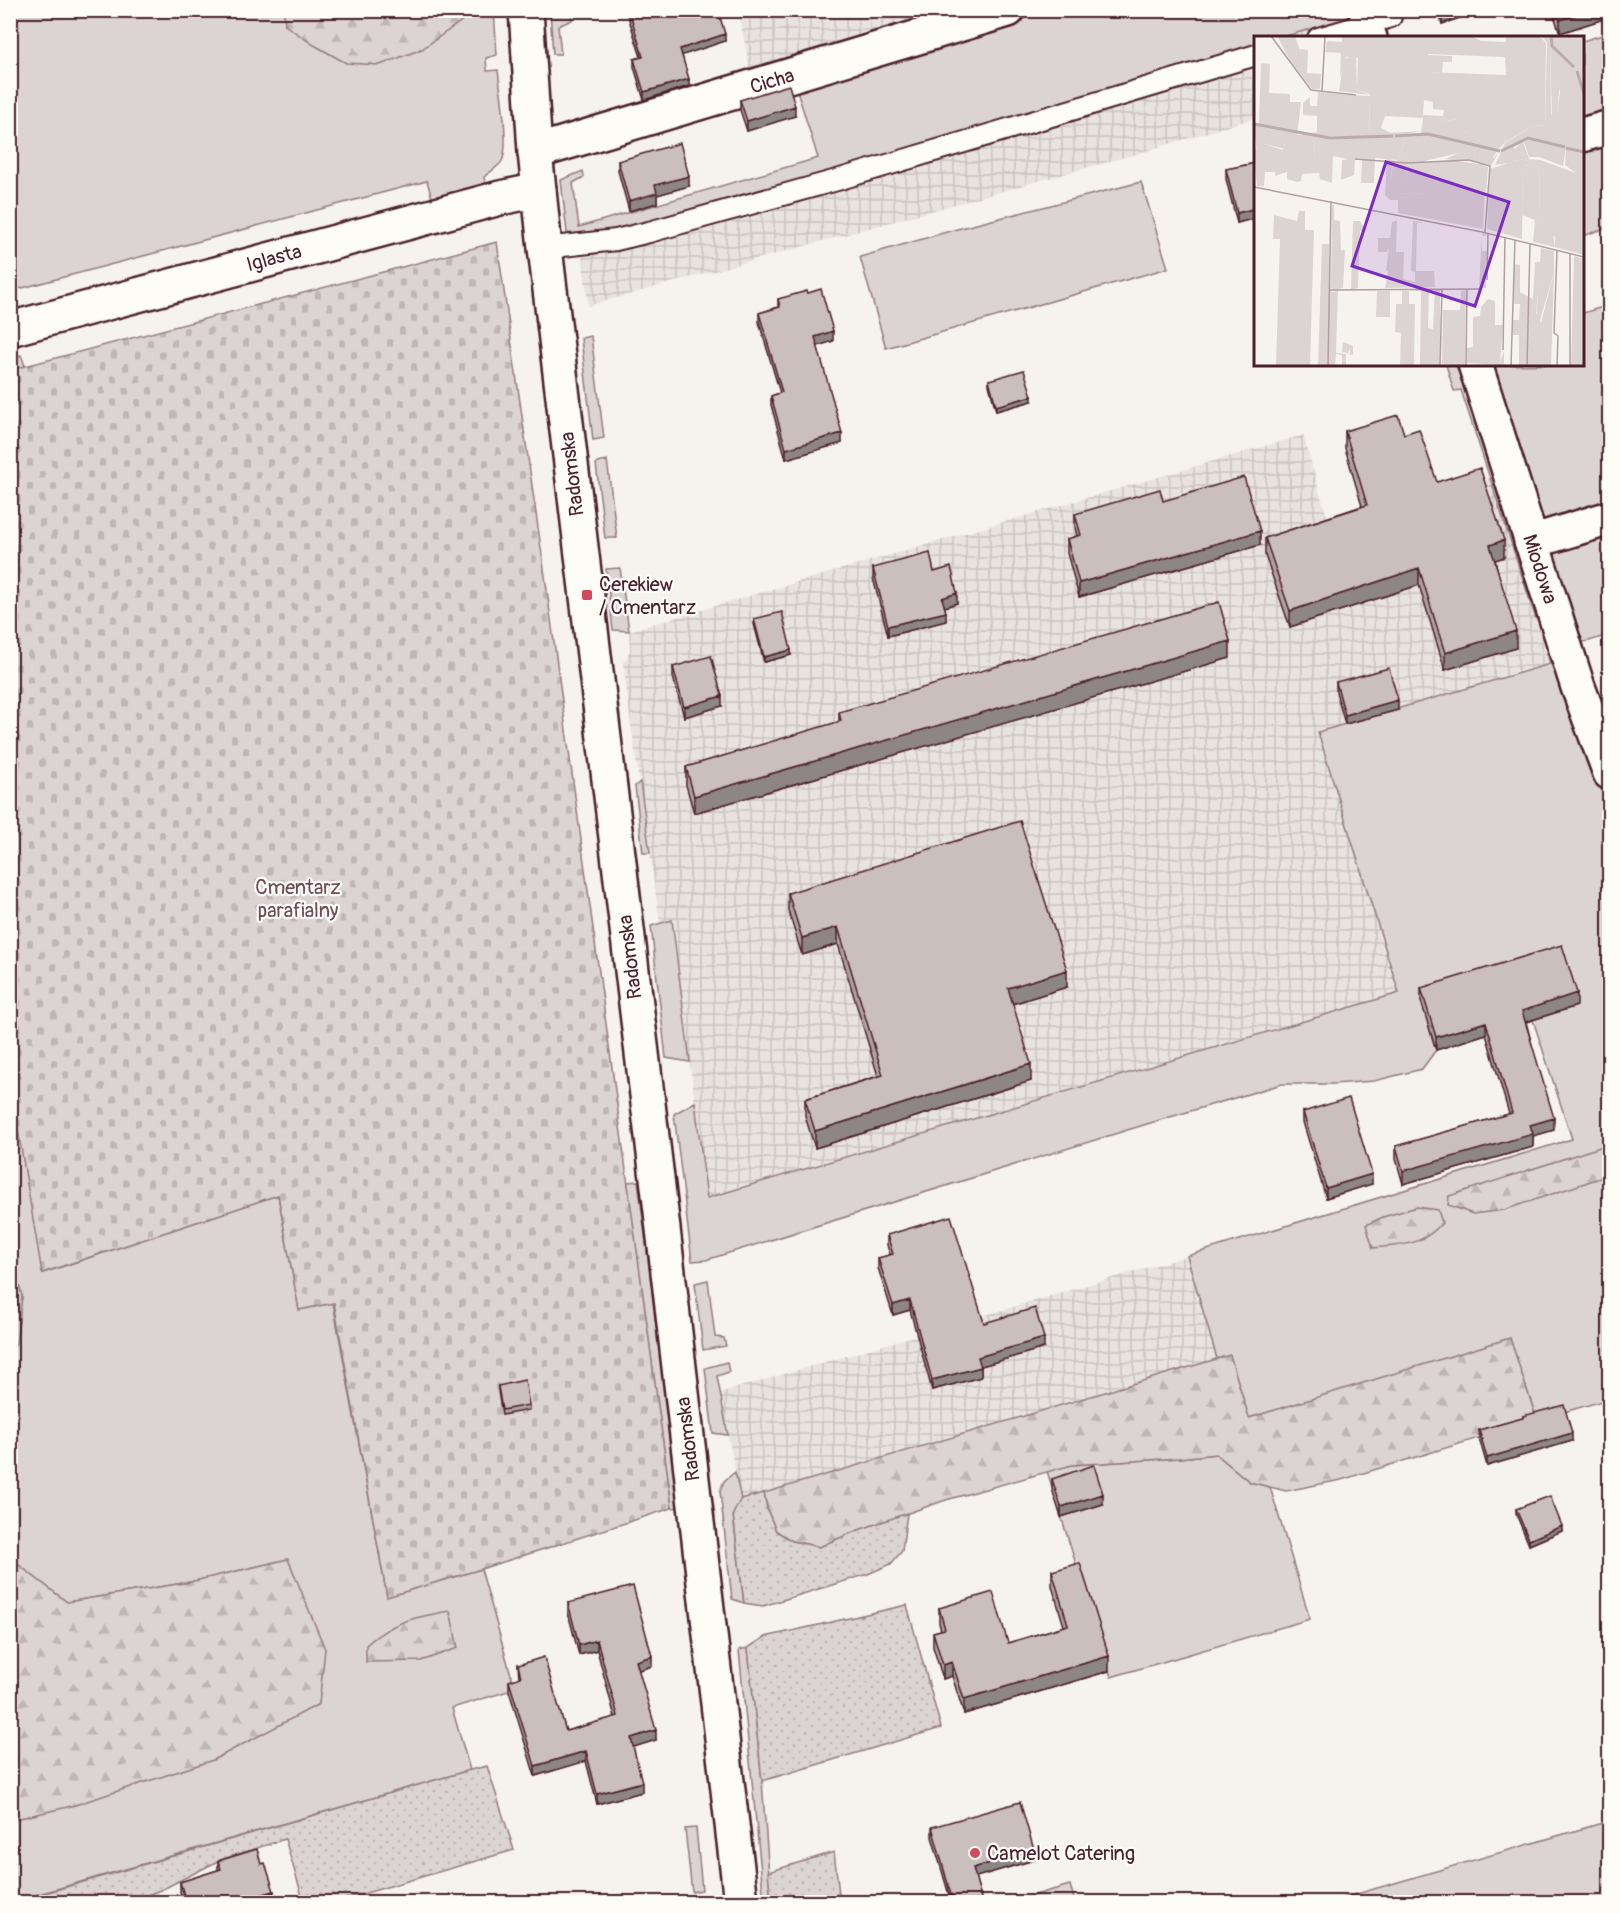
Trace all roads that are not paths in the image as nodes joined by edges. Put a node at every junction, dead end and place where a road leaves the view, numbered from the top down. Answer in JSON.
{"nodes":[{"id":1,"x":526,"y":10,"type":"edge"},
{"id":2,"x":1008,"y":10,"type":"edge"},
{"id":3,"x":1375,"y":26,"type":"edge"},
{"id":4,"x":1328,"y":36,"type":"edge"},
{"id":5,"x":1254,"y":56,"type":"edge"},
{"id":6,"x":1610,"y":127,"type":"edge"},
{"id":7,"x":1584,"y":134,"type":"edge"},
{"id":8,"x":536,"y":152,"type":"junction"},
{"id":9,"x":539,"y":190,"type":"junction"},
{"id":10,"x":545,"y":248,"type":"junction"},
{"id":11,"x":10,"y":329,"type":"edge"},
{"id":12,"x":1475,"y":366,"type":"edge"},
{"id":13,"x":1610,"y":519,"type":"edge"},
{"id":14,"x":1531,"y":542,"type":"junction"},
{"id":15,"x":1610,"y":773,"type":"edge"},
{"id":16,"x":741,"y":1902,"type":"edge"}],
"edges":[{"from":1,"to":8,"type":"street","name":"Radomska"},
{"from":2,"to":8,"type":"street","name":"Cicha"},
{"from":3,"to":4,"type":"lane"},
{"from":5,"to":10,"type":"lane"},
{"from":6,"to":7,"type":"street"},
{"from":8,"to":9,"type":"street","name":"Radomska"},
{"from":9,"to":10,"type":"street","name":"Radomska"},
{"from":9,"to":11,"type":"street","name":"Iglasta"},
{"from":10,"to":16,"type":"street","name":"Radomska"},
{"from":12,"to":14,"type":"street","name":"Miodowa"},
{"from":13,"to":14,"type":"street"},
{"from":14,"to":15,"type":"street","name":"Miodowa"}]}
